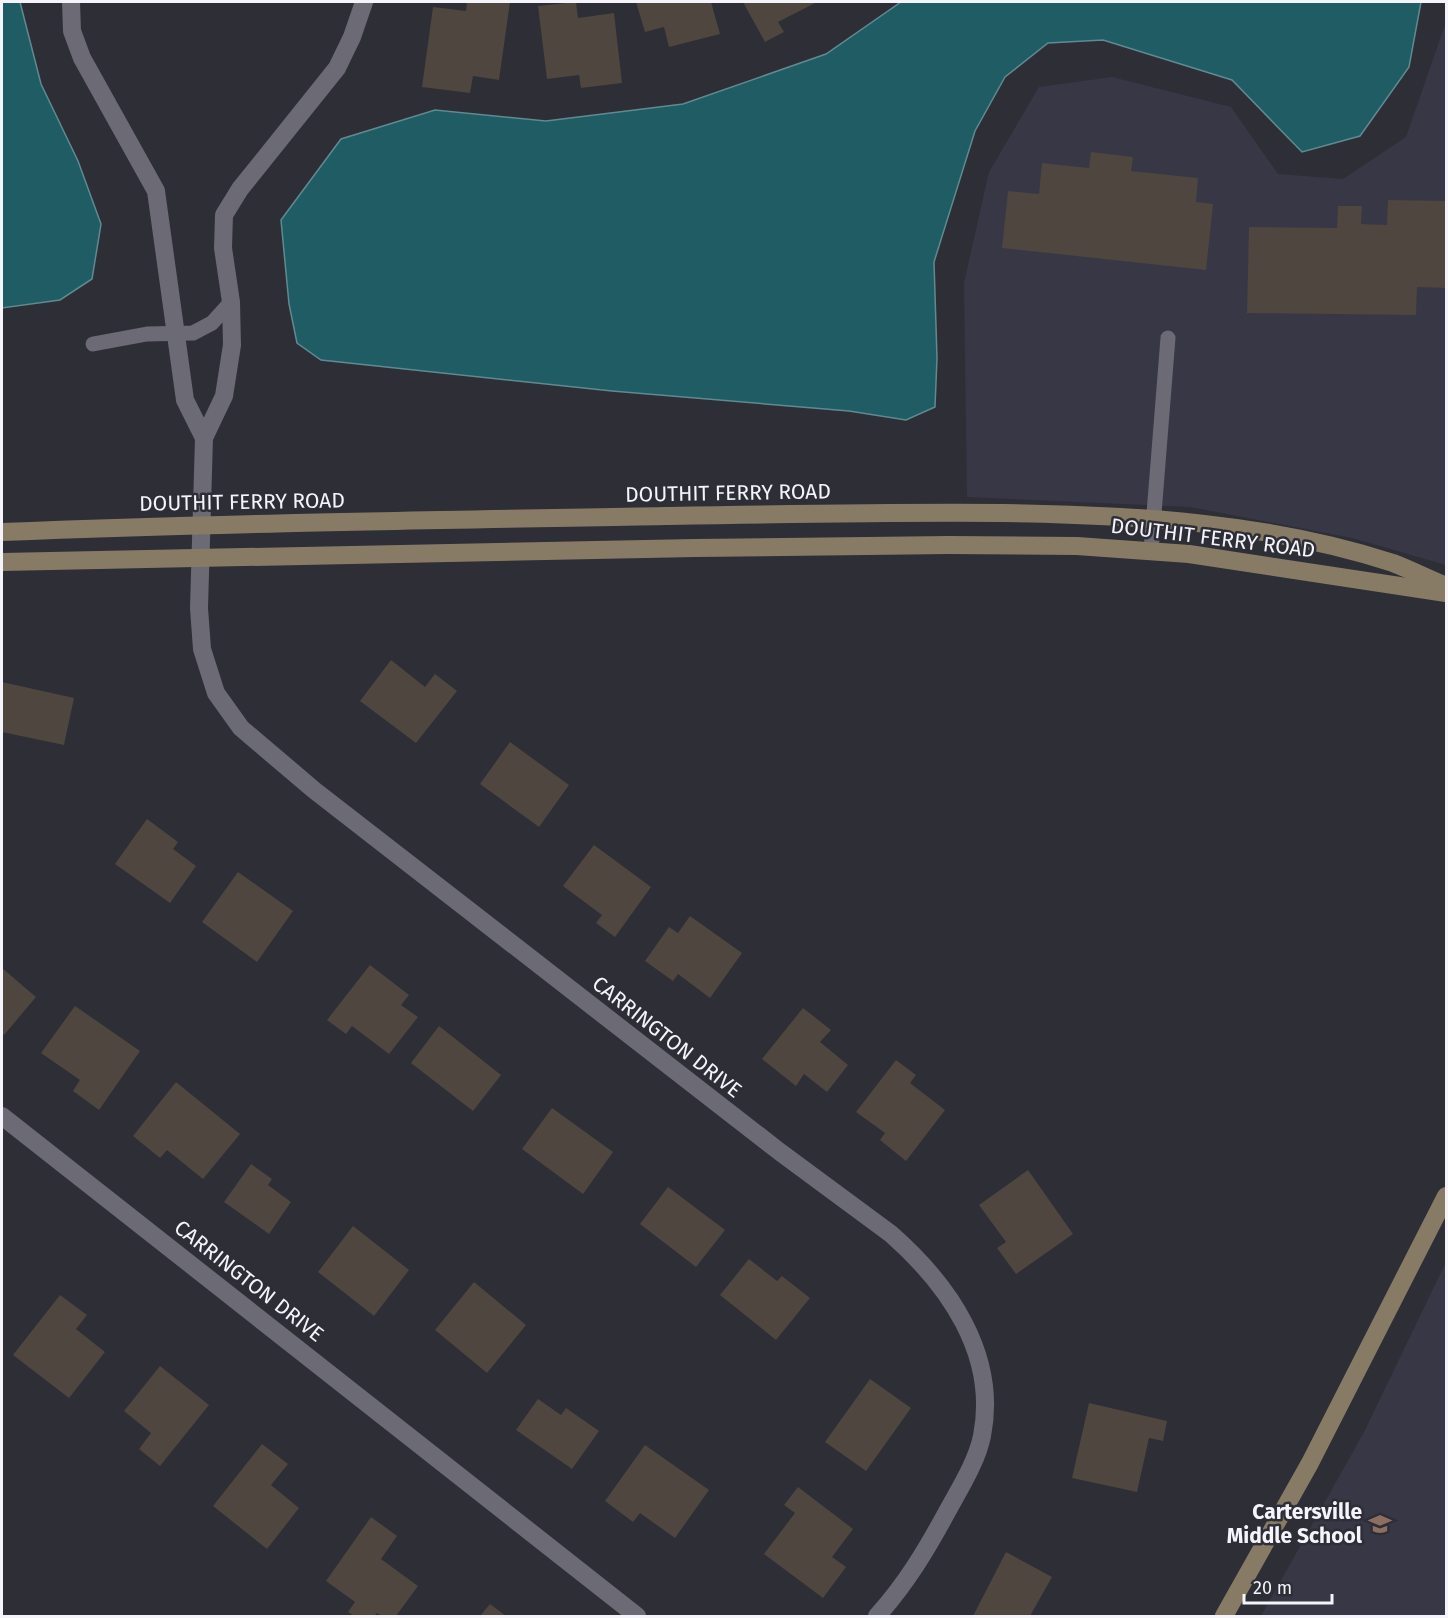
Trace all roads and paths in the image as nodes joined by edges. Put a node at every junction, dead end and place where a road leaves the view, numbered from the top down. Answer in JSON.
{"nodes":[{"id":1,"x":71,"y":2,"type":"edge"},
{"id":2,"x":364,"y":2,"type":"edge"},
{"id":3,"x":231,"y":302,"type":"junction"},
{"id":4,"x":176,"y":332,"type":"junction"},
{"id":5,"x":1167,"y":338,"type":"dead end"},
{"id":6,"x":93,"y":344,"type":"dead end"},
{"id":7,"x":204,"y":438,"type":"junction"},
{"id":8,"x":1154,"y":519,"type":"junction"},
{"id":9,"x":202,"y":524,"type":"junction"},
{"id":10,"x":2,"y":532,"type":"edge"},
{"id":11,"x":1151,"y":551,"type":"junction"},
{"id":12,"x":201,"y":558,"type":"junction"},
{"id":13,"x":2,"y":562,"type":"edge"},
{"id":14,"x":1446,"y":586,"type":"edge"},
{"id":15,"x":1446,"y":593,"type":"edge"},
{"id":16,"x":2,"y":1116,"type":"edge"},
{"id":17,"x":1446,"y":1197,"type":"edge"},
{"id":18,"x":637,"y":1617,"type":"edge"},
{"id":19,"x":877,"y":1617,"type":"edge"},
{"id":20,"x":1224,"y":1617,"type":"edge"}],
"edges":[{"from":1,"to":4,"type":"street"},
{"from":2,"to":3,"type":"street"},
{"from":3,"to":4,"type":"lane"},
{"from":3,"to":7,"type":"street"},
{"from":4,"to":6,"type":"lane"},
{"from":4,"to":7,"type":"street"},
{"from":5,"to":8,"type":"lane"},
{"from":7,"to":9,"type":"street","name":"CARRINGTON DRIVE"},
{"from":8,"to":9,"type":"street","name":"DOUTHIT FERRY ROAD"},
{"from":8,"to":11,"type":"lane"},
{"from":8,"to":14,"type":"street","name":"DOUTHIT FERRY ROAD"},
{"from":9,"to":10,"type":"street","name":"DOUTHIT FERRY ROAD"},
{"from":9,"to":12,"type":"street","name":"CARRINGTON DRIVE"},
{"from":11,"to":12,"type":"street","name":"DOUTHIT FERRY ROAD"},
{"from":11,"to":15,"type":"street","name":"DOUTHIT FERRY ROAD"},
{"from":12,"to":13,"type":"street","name":"DOUTHIT FERRY ROAD"},
{"from":12,"to":19,"type":"street","name":"CARRINGTON DRIVE"},
{"from":16,"to":18,"type":"street","name":"CARRINGTON DRIVE"},
{"from":17,"to":20,"type":"street"}]}
